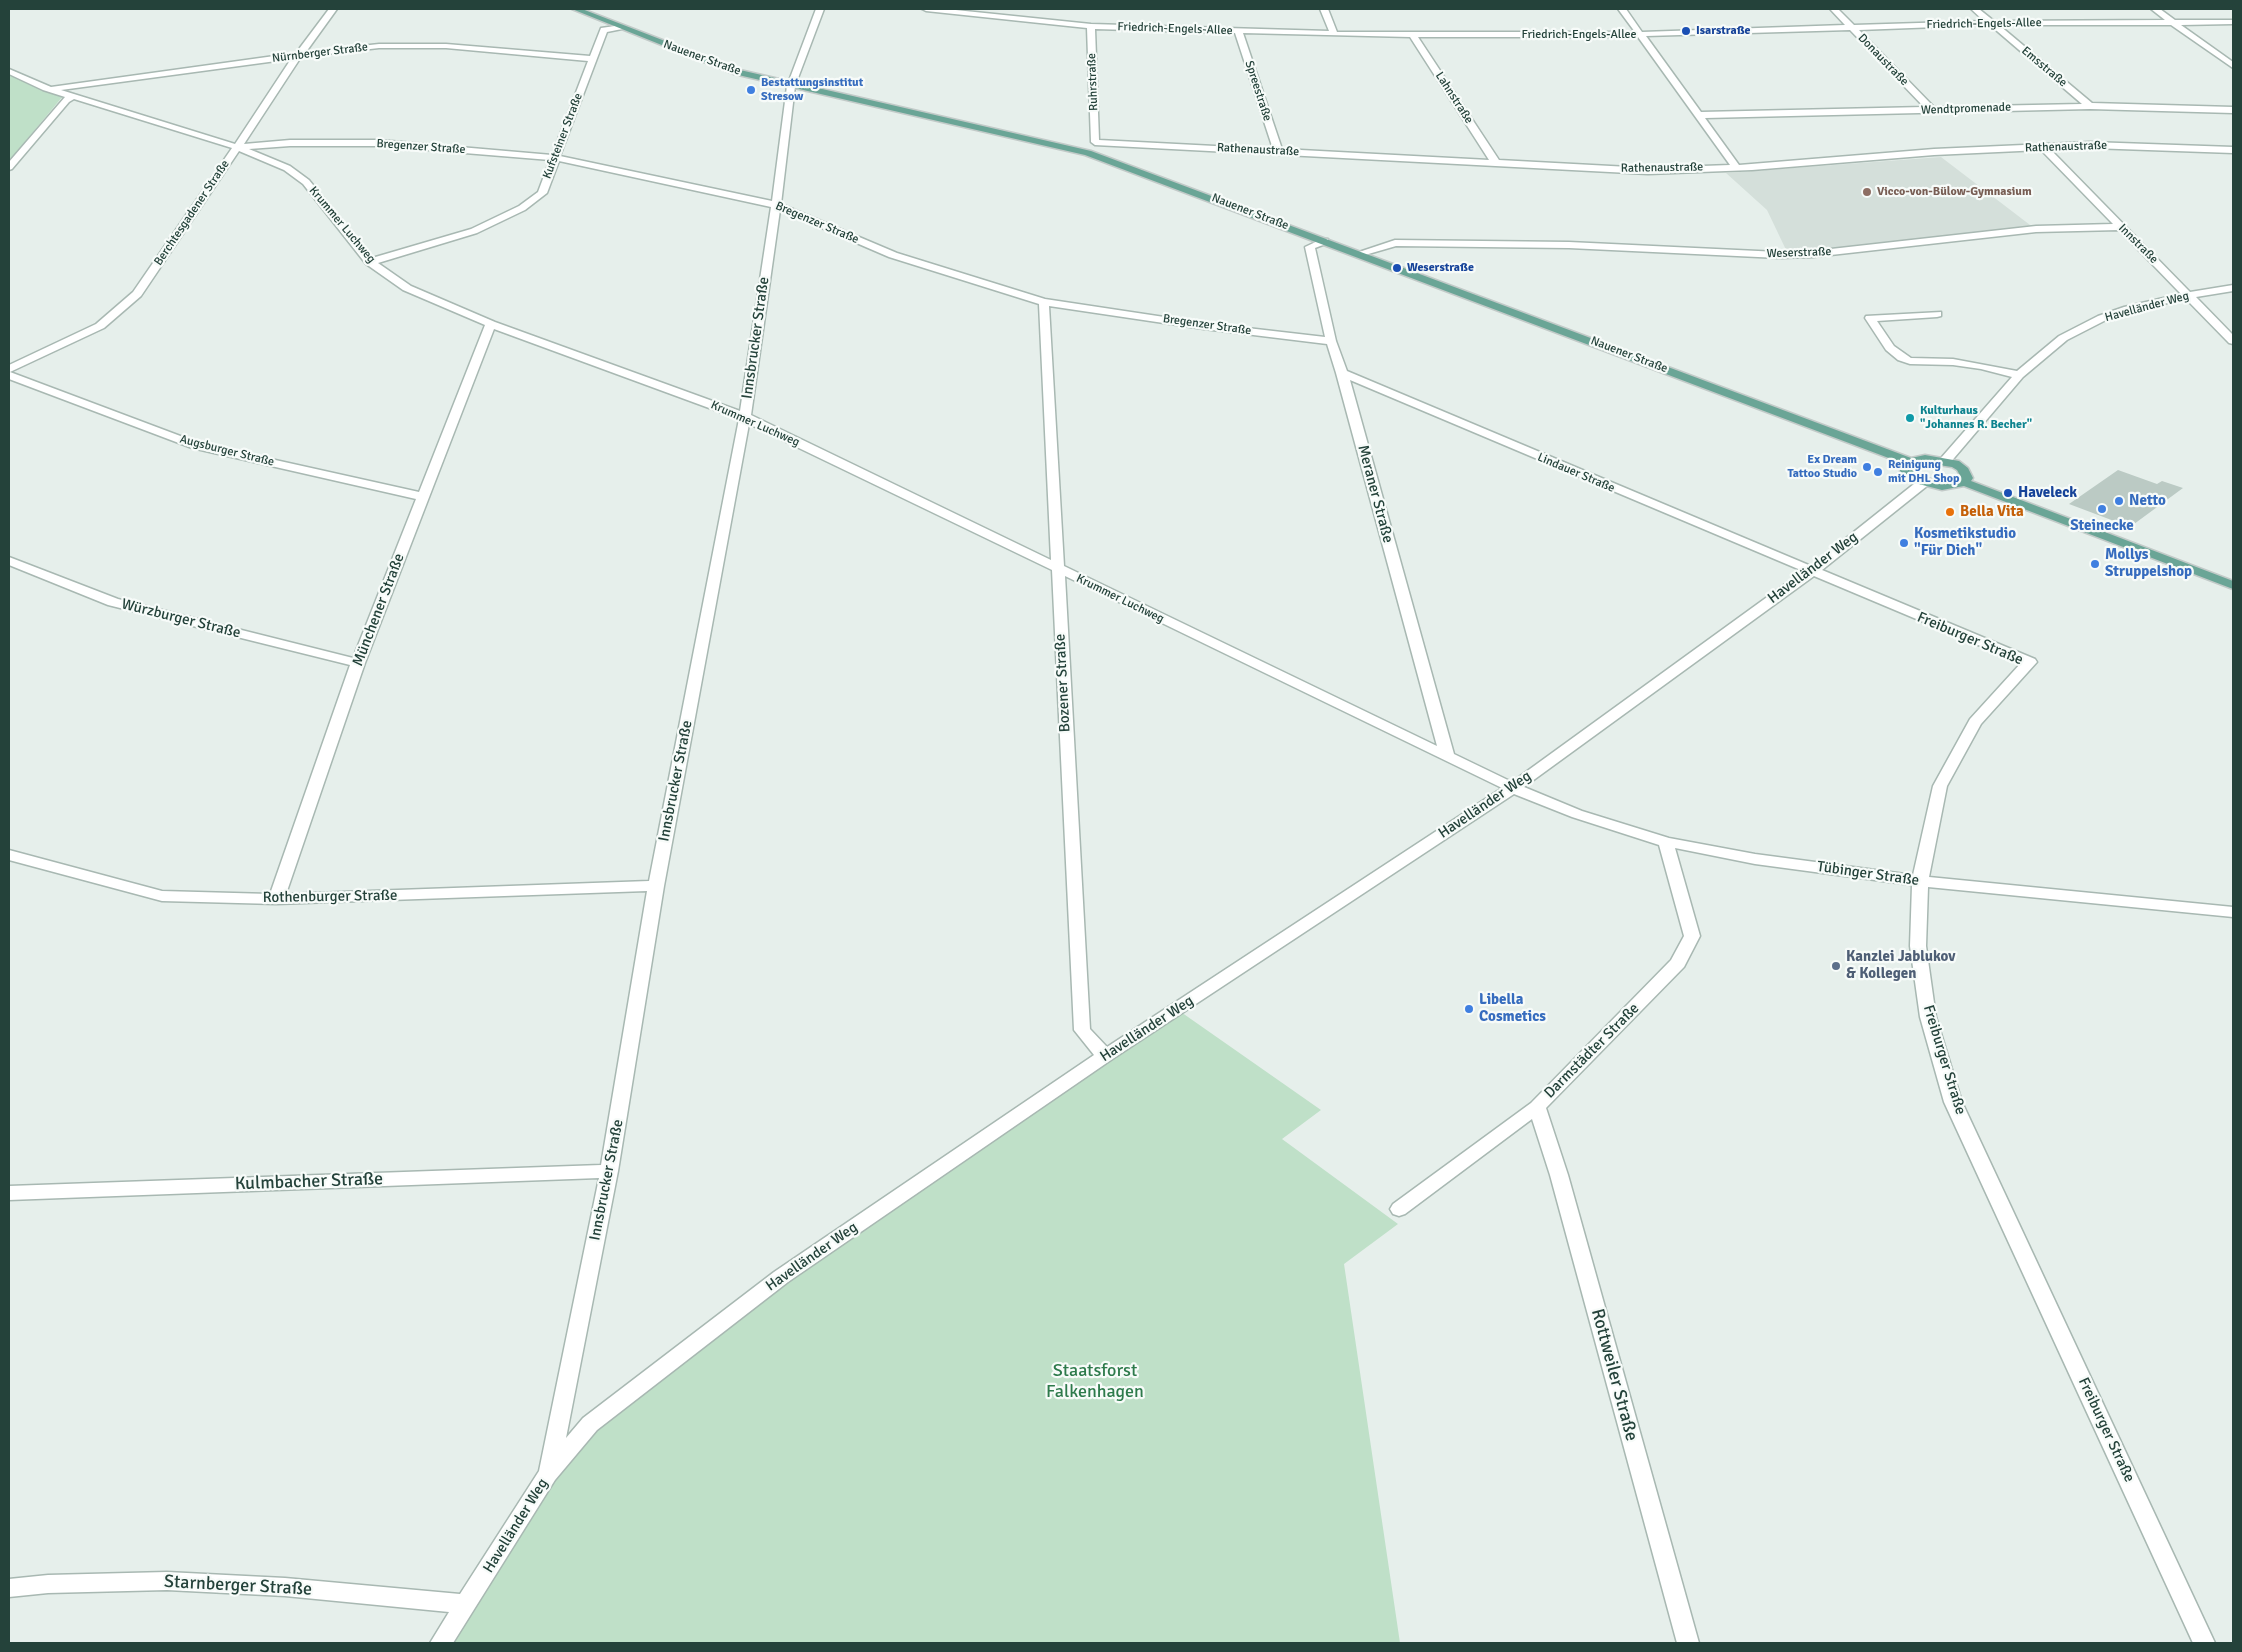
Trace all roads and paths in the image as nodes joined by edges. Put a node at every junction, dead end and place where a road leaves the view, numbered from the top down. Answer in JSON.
{"nodes":[{"id":1,"x":333,"y":9,"type":"edge"},
{"id":2,"x":576,"y":9,"type":"edge"},
{"id":3,"x":820,"y":9,"type":"edge"},
{"id":4,"x":926,"y":9,"type":"edge"},
{"id":5,"x":1324,"y":9,"type":"edge"},
{"id":6,"x":1622,"y":9,"type":"edge"},
{"id":7,"x":1834,"y":9,"type":"edge"},
{"id":8,"x":1975,"y":9,"type":"edge"},
{"id":9,"x":2155,"y":9,"type":"edge"},
{"id":10,"x":2174,"y":22,"type":"junction"},
{"id":11,"x":2233,"y":22,"type":"edge"},
{"id":12,"x":1991,"y":23,"type":"junction"},
{"id":13,"x":1091,"y":26,"type":"junction"},
{"id":14,"x":1852,"y":26,"type":"junction"},
{"id":15,"x":619,"y":27,"type":"junction"},
{"id":16,"x":1239,"y":32,"type":"junction"},
{"id":17,"x":1334,"y":34,"type":"junction"},
{"id":18,"x":1413,"y":35,"type":"junction"},
{"id":19,"x":1641,"y":35,"type":"junction"},
{"id":20,"x":299,"y":54,"type":"junction"},
{"id":21,"x":592,"y":59,"type":"junction"},
{"id":22,"x":2233,"y":66,"type":"edge"},
{"id":23,"x":9,"y":71,"type":"edge"},
{"id":24,"x":791,"y":86,"type":"junction"},
{"id":25,"x":50,"y":89,"type":"junction"},
{"id":26,"x":73,"y":96,"type":"junction"},
{"id":27,"x":2090,"y":106,"type":"junction"},
{"id":28,"x":1932,"y":110,"type":"junction"},
{"id":29,"x":2233,"y":110,"type":"edge"},
{"id":30,"x":1700,"y":115,"type":"junction"},
{"id":31,"x":1094,"y":137,"type":"joint"},
{"id":32,"x":237,"y":147,"type":"junction"},
{"id":33,"x":2043,"y":147,"type":"junction"},
{"id":34,"x":2233,"y":150,"type":"edge"},
{"id":35,"x":1278,"y":151,"type":"junction"},
{"id":36,"x":555,"y":158,"type":"junction"},
{"id":37,"x":1494,"y":162,"type":"junction"},
{"id":38,"x":9,"y":167,"type":"edge"},
{"id":39,"x":1736,"y":167,"type":"junction"},
{"id":40,"x":776,"y":205,"type":"junction"},
{"id":41,"x":2121,"y":227,"type":"junction"},
{"id":42,"x":1324,"y":241,"type":"junction"},
{"id":43,"x":1358,"y":254,"type":"junction"},
{"id":44,"x":370,"y":262,"type":"junction"},
{"id":45,"x":2233,"y":288,"type":"edge"},
{"id":46,"x":2188,"y":295,"type":"junction"},
{"id":47,"x":1044,"y":302,"type":"junction"},
{"id":48,"x":1937,"y":314,"type":"dead end"},
{"id":49,"x":492,"y":324,"type":"junction"},
{"id":50,"x":1331,"y":341,"type":"junction"},
{"id":51,"x":2233,"y":341,"type":"edge"},
{"id":52,"x":9,"y":369,"type":"edge"},
{"id":53,"x":1342,"y":373,"type":"junction"},
{"id":54,"x":9,"y":375,"type":"edge"},
{"id":55,"x":2019,"y":375,"type":"junction"},
{"id":56,"x":745,"y":417,"type":"junction"},
{"id":57,"x":1945,"y":461,"type":"junction"},
{"id":58,"x":1910,"y":462,"type":"junction"},
{"id":59,"x":1964,"y":482,"type":"junction"},
{"id":60,"x":1923,"y":483,"type":"junction"},
{"id":61,"x":423,"y":497,"type":"junction"},
{"id":62,"x":9,"y":561,"type":"edge"},
{"id":63,"x":1057,"y":569,"type":"junction"},
{"id":64,"x":1811,"y":572,"type":"junction"},
{"id":65,"x":2233,"y":585,"type":"edge"},
{"id":66,"x":358,"y":663,"type":"junction"},
{"id":67,"x":1447,"y":755,"type":"junction"},
{"id":68,"x":1513,"y":788,"type":"junction"},
{"id":69,"x":1666,"y":842,"type":"junction"},
{"id":70,"x":9,"y":855,"type":"edge"},
{"id":71,"x":1920,"y":881,"type":"junction"},
{"id":72,"x":656,"y":886,"type":"junction"},
{"id":73,"x":276,"y":899,"type":"junction"},
{"id":74,"x":2233,"y":912,"type":"edge"},
{"id":75,"x":1105,"y":1056,"type":"junction"},
{"id":76,"x":1537,"y":1107,"type":"junction"},
{"id":77,"x":609,"y":1171,"type":"junction"},
{"id":78,"x":9,"y":1193,"type":"edge"},
{"id":79,"x":1399,"y":1209,"type":"dead end"},
{"id":80,"x":548,"y":1474,"type":"junction"},
{"id":81,"x":9,"y":1588,"type":"edge"},
{"id":82,"x":467,"y":1604,"type":"junction"},
{"id":83,"x":441,"y":1643,"type":"edge"},
{"id":84,"x":1688,"y":1643,"type":"edge"},
{"id":85,"x":2204,"y":1643,"type":"edge"}],
"edges":[{"from":1,"to":20,"type":"street","name":"Berchtesgadener Straße"},
{"from":2,"to":15,"type":"main road","name":"Nauener Straße"},
{"from":3,"to":24,"type":"street","name":"Innsbrucker Straße"},
{"from":4,"to":13,"type":"street","name":"Friedrich-Engels-Allee"},
{"from":5,"to":17,"type":"street"},
{"from":6,"to":19,"type":"street"},
{"from":7,"to":14,"type":"street","name":"Donaustraße"},
{"from":8,"to":12,"type":"street","name":"Emsstraße"},
{"from":9,"to":10,"type":"street"},
{"from":10,"to":11,"type":"street","name":"Friedrich-Engels-Allee"},
{"from":10,"to":12,"type":"street","name":"Friedrich-Engels-Allee"},
{"from":10,"to":22,"type":"street"},
{"from":12,"to":14,"type":"street","name":"Friedrich-Engels-Allee"},
{"from":12,"to":27,"type":"street","name":"Emsstraße"},
{"from":13,"to":16,"type":"street","name":"Friedrich-Engels-Allee"},
{"from":13,"to":31,"type":"street","name":"Ruhrstraße"},
{"from":14,"to":19,"type":"street","name":"Friedrich-Engels-Allee"},
{"from":14,"to":28,"type":"street","name":"Donaustraße"},
{"from":15,"to":21,"type":"street","name":"Kufsteiner Straße"},
{"from":15,"to":24,"type":"main road","name":"Nauener Straße"},
{"from":16,"to":17,"type":"street","name":"Friedrich-Engels-Allee"},
{"from":16,"to":35,"type":"street","name":"Spreestraße"},
{"from":17,"to":18,"type":"street","name":"Friedrich-Engels-Allee"},
{"from":18,"to":19,"type":"street","name":"Friedrich-Engels-Allee"},
{"from":18,"to":37,"type":"street","name":"Lahnstraße"},
{"from":19,"to":30,"type":"street"},
{"from":20,"to":21,"type":"street","name":"Nürnberger Straße"},
{"from":20,"to":25,"type":"street","name":"Nürnberger Straße"},
{"from":20,"to":32,"type":"street","name":"Berchtesgadener Straße"},
{"from":21,"to":36,"type":"street","name":"Kufsteiner Straße"},
{"from":23,"to":25,"type":"street","name":"Krummer Luchweg"},
{"from":24,"to":40,"type":"street","name":"Innsbrucker Straße"},
{"from":24,"to":42,"type":"main road","name":"Nauener Straße"},
{"from":25,"to":26,"type":"street","name":"Krummer Luchweg"},
{"from":26,"to":32,"type":"street","name":"Krummer Luchweg"},
{"from":26,"to":38,"type":"street"},
{"from":27,"to":28,"type":"street","name":"Wendtpromenade"},
{"from":27,"to":29,"type":"street","name":"Wendtpromenade"},
{"from":28,"to":30,"type":"street","name":"Wendtpromenade"},
{"from":30,"to":39,"type":"street"},
{"from":31,"to":35,"type":"street","name":"Rathenaustraße"},
{"from":32,"to":36,"type":"street","name":"Bregenzer Straße"},
{"from":32,"to":44,"type":"street","name":"Krummer Luchweg"},
{"from":32,"to":52,"type":"street","name":"Berchtesgadener Straße"},
{"from":33,"to":34,"type":"street","name":"Rathenaustraße"},
{"from":33,"to":39,"type":"street","name":"Rathenaustraße"},
{"from":33,"to":41,"type":"street","name":"Innstraße"},
{"from":35,"to":37,"type":"street","name":"Rathenaustraße"},
{"from":36,"to":40,"type":"street","name":"Bregenzer Straße"},
{"from":36,"to":44,"type":"street","name":"Kufsteiner Straße"},
{"from":37,"to":39,"type":"street","name":"Rathenaustraße"},
{"from":40,"to":47,"type":"street","name":"Bregenzer Straße"},
{"from":40,"to":56,"type":"street","name":"Innsbrucker Straße"},
{"from":41,"to":43,"type":"street","name":"Weserstraße"},
{"from":41,"to":46,"type":"street","name":"Innstraße"},
{"from":42,"to":43,"type":"main road","name":"Nauener Straße"},
{"from":42,"to":50,"type":"street","name":"Meraner Straße"},
{"from":43,"to":58,"type":"main road","name":"Nauener Straße"},
{"from":44,"to":49,"type":"street","name":"Krummer Luchweg"},
{"from":45,"to":46,"type":"street","name":"Havelländer Weg"},
{"from":46,"to":51,"type":"street","name":"Innstraße"},
{"from":46,"to":55,"type":"street","name":"Havelländer Weg"},
{"from":47,"to":50,"type":"street","name":"Bregenzer Straße"},
{"from":47,"to":63,"type":"street","name":"Bozener Straße"},
{"from":48,"to":55,"type":"street"},
{"from":49,"to":56,"type":"street","name":"Krummer Luchweg"},
{"from":49,"to":61,"type":"street","name":"Münchener Straße"},
{"from":50,"to":53,"type":"street","name":"Meraner Straße"},
{"from":53,"to":64,"type":"street","name":"Lindauer Straße"},
{"from":53,"to":67,"type":"street","name":"Meraner Straße"},
{"from":54,"to":61,"type":"street","name":"Augsburger Straße"},
{"from":55,"to":57,"type":"street","name":"Havelländer Weg"},
{"from":56,"to":63,"type":"street","name":"Krummer Luchweg"},
{"from":56,"to":72,"type":"street","name":"Innsbrucker Straße"},
{"from":57,"to":58,"type":"main road"},
{"from":57,"to":59,"type":"main road"},
{"from":58,"to":60,"type":"main road"},
{"from":59,"to":60,"type":"main road"},
{"from":59,"to":65,"type":"main road"},
{"from":60,"to":64,"type":"street","name":"Havelländer Weg"},
{"from":61,"to":66,"type":"street","name":"Münchener Straße"},
{"from":62,"to":66,"type":"street","name":"Würzburger Straße"},
{"from":63,"to":67,"type":"street","name":"Krummer Luchweg"},
{"from":63,"to":75,"type":"street","name":"Bozener Straße"},
{"from":64,"to":68,"type":"street","name":"Havelländer Weg"},
{"from":64,"to":71,"type":"street","name":"Freiburger Straße"},
{"from":66,"to":73,"type":"street","name":"Münchener Straße"},
{"from":67,"to":68,"type":"street","name":"Krummer Luchweg"},
{"from":68,"to":69,"type":"street","name":"Tübinger Straße"},
{"from":68,"to":75,"type":"street","name":"Havelländer Weg"},
{"from":69,"to":71,"type":"street","name":"Tübinger Straße"},
{"from":69,"to":76,"type":"street","name":"Darmstädter Straße"},
{"from":70,"to":73,"type":"street","name":"Rothenburger Straße"},
{"from":71,"to":74,"type":"street","name":"Tübinger Straße"},
{"from":71,"to":85,"type":"street","name":"Freiburger Straße"},
{"from":72,"to":73,"type":"street","name":"Rothenburger Straße"},
{"from":72,"to":77,"type":"street","name":"Innsbrucker Straße"},
{"from":75,"to":80,"type":"street","name":"Havelländer Weg"},
{"from":76,"to":79,"type":"street","name":"Darmstädter Straße"},
{"from":76,"to":84,"type":"street","name":"Rottweiler Straße"},
{"from":77,"to":78,"type":"street","name":"Kulmbacher Straße"},
{"from":77,"to":80,"type":"street","name":"Innsbrucker Straße"},
{"from":80,"to":82,"type":"street","name":"Havelländer Weg"},
{"from":81,"to":82,"type":"street","name":"Starnberger Straße"},
{"from":82,"to":83,"type":"street","name":"Havelländer Weg"}]}
